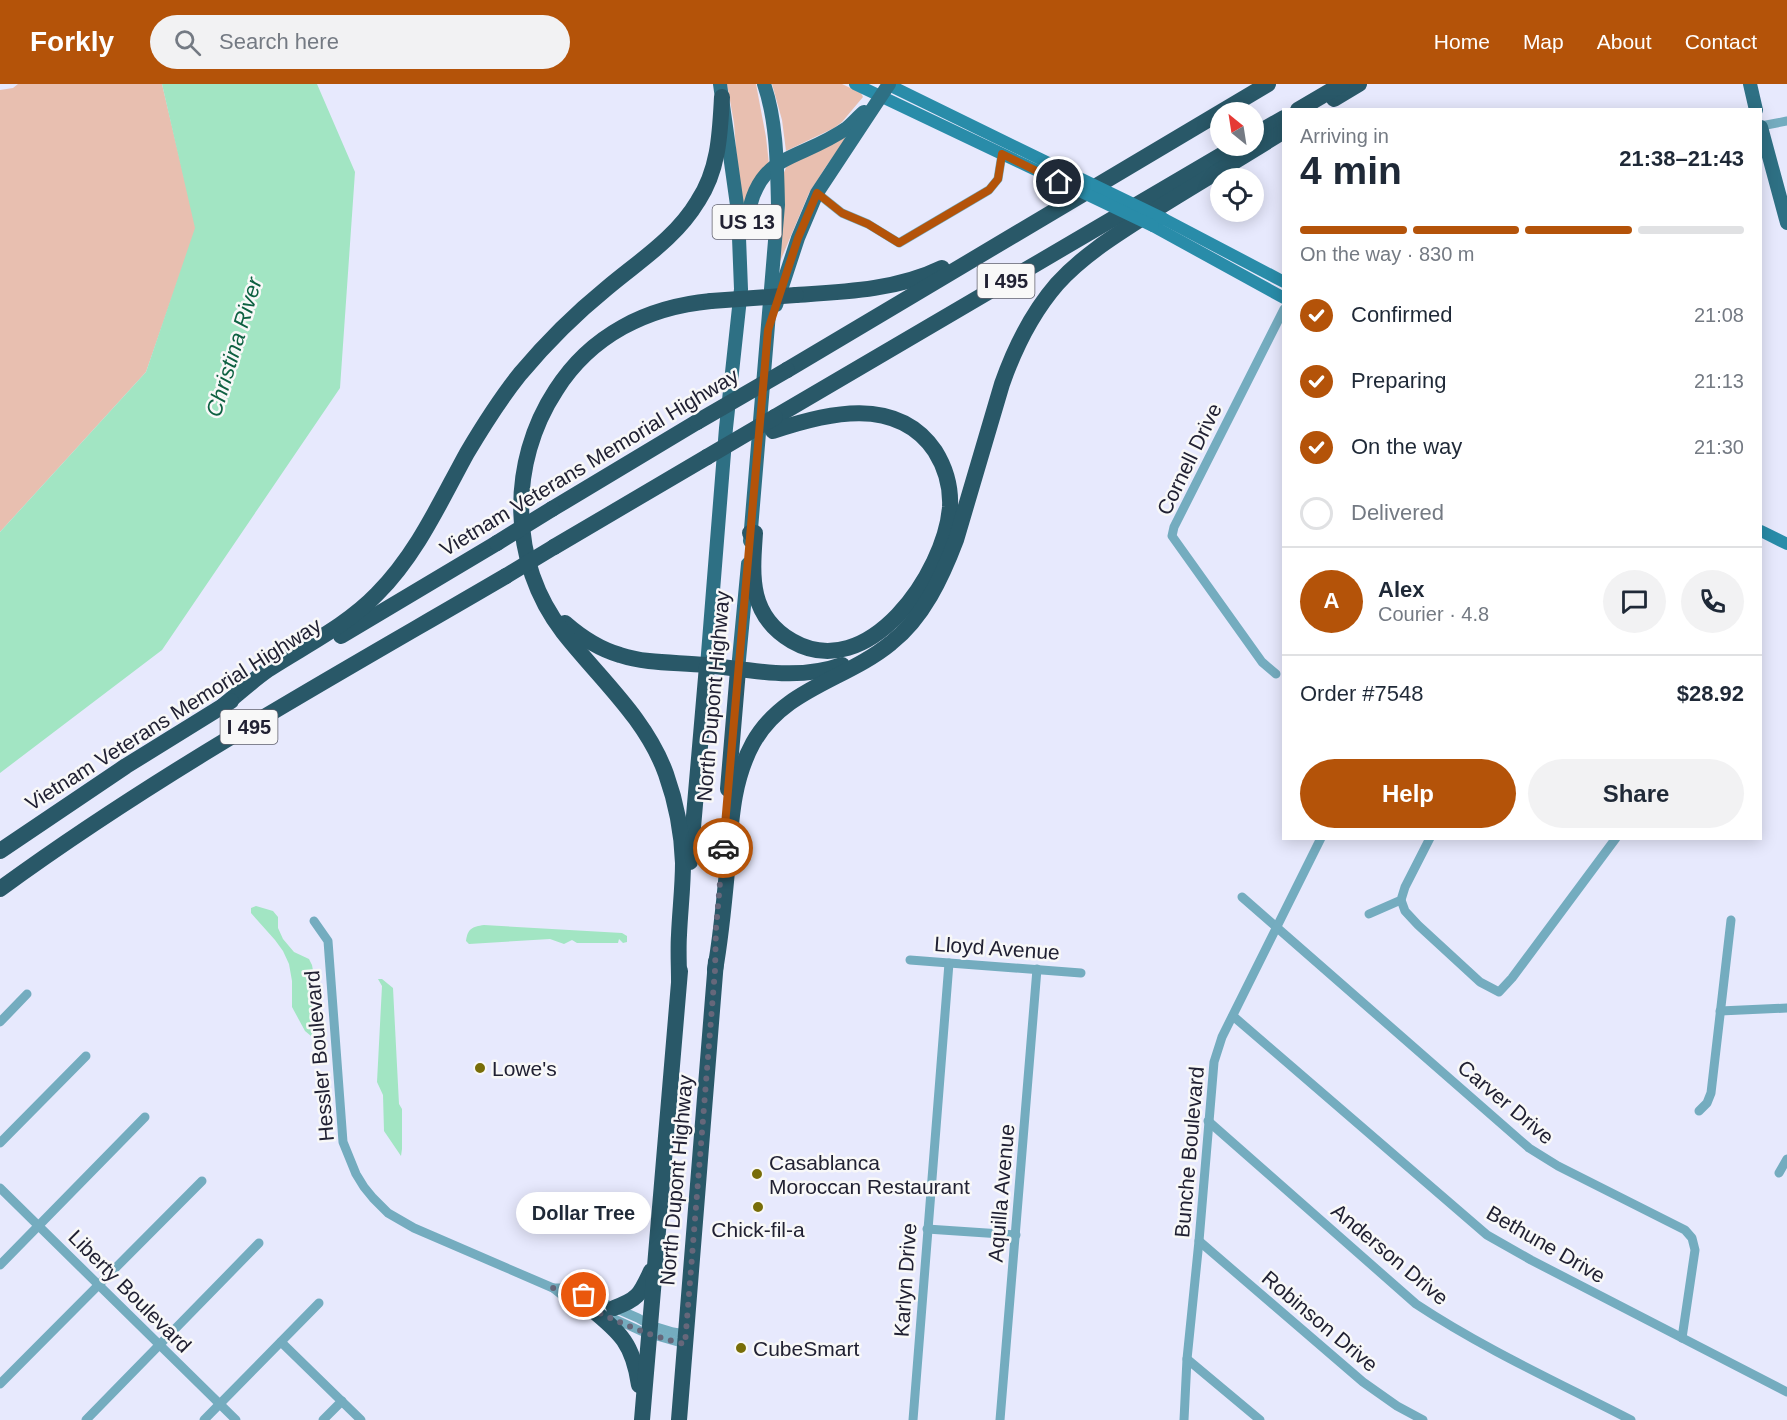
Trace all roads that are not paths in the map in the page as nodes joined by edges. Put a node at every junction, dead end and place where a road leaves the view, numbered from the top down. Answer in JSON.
{"nodes":[{"id":1,"x":764,"y":84,"type":"edge"},
{"id":2,"x":855,"y":84,"type":"edge"},
{"id":3,"x":1268,"y":84,"type":"edge"},
{"id":4,"x":1342,"y":84,"type":"edge"},
{"id":5,"x":1359,"y":84,"type":"edge"},
{"id":6,"x":1750,"y":84,"type":"edge"},
{"id":7,"x":886,"y":87,"type":"edge"},
{"id":8,"x":721,"y":90,"type":"edge"},
{"id":9,"x":1301,"y":108,"type":"edge"},
{"id":10,"x":1321,"y":108,"type":"edge"},
{"id":11,"x":1756,"y":108,"type":"edge"},
{"id":12,"x":1282,"y":119,"type":"edge"},
{"id":13,"x":1787,"y":121,"type":"edge"},
{"id":14,"x":1762,"y":126,"type":"edge"},
{"id":15,"x":1264,"y":129,"type":"edge"},
{"id":16,"x":1762,"y":130,"type":"edge"},
{"id":17,"x":1282,"y":132,"type":"edge"},
{"id":18,"x":1002,"y":154,"type":"junction"},
{"id":19,"x":1220,"y":156,"type":"edge"},
{"id":20,"x":777,"y":163,"type":"junction"},
{"id":21,"x":817,"y":193,"type":"junction"},
{"id":22,"x":1041,"y":218,"type":"junction"},
{"id":23,"x":1787,"y":223,"type":"edge"},
{"id":24,"x":1282,"y":281,"type":"edge"},
{"id":25,"x":741,"y":290,"type":"junction"},
{"id":26,"x":1282,"y":297,"type":"edge"},
{"id":27,"x":1282,"y":313,"type":"edge"},
{"id":28,"x":768,"y":330,"type":"junction"},
{"id":29,"x":774,"y":424,"type":"junction"},
{"id":30,"x":1762,"y":532,"type":"edge"},
{"id":31,"x":750,"y":533,"type":"junction"},
{"id":32,"x":1787,"y":544,"type":"edge"},
{"id":33,"x":538,"y":586,"type":"junction"},
{"id":34,"x":917,"y":614,"type":"junction"},
{"id":35,"x":707,"y":666,"type":"junction"},
{"id":36,"x":738,"y":670,"type":"junction"},
{"id":37,"x":1276,"y":674,"type":"dead end"},
{"id":38,"x":223,"y":706,"type":"junction"},
{"id":39,"x":1319,"y":840,"type":"edge"},
{"id":40,"x":1429,"y":840,"type":"edge"},
{"id":41,"x":1615,"y":840,"type":"edge"},
{"id":42,"x":0,"y":851,"type":"edge"},
{"id":43,"x":0,"y":889,"type":"edge"},
{"id":44,"x":1242,"y":897,"type":"dead end"},
{"id":45,"x":1401,"y":900,"type":"junction"},
{"id":46,"x":1370,"y":914,"type":"dead end"},
{"id":47,"x":1731,"y":920,"type":"dead end"},
{"id":48,"x":314,"y":921,"type":"dead end"},
{"id":49,"x":1276,"y":928,"type":"junction"},
{"id":50,"x":910,"y":960,"type":"dead end"},
{"id":51,"x":949,"y":963,"type":"junction"},
{"id":52,"x":1037,"y":969,"type":"junction"},
{"id":53,"x":715,"y":970,"type":"junction"},
{"id":54,"x":1081,"y":973,"type":"dead end"},
{"id":55,"x":679,"y":980,"type":"junction"},
{"id":56,"x":27,"y":994,"type":"dead end"},
{"id":57,"x":1787,"y":1008,"type":"edge"},
{"id":58,"x":1720,"y":1011,"type":"junction"},
{"id":59,"x":1233,"y":1016,"type":"junction"},
{"id":60,"x":0,"y":1022,"type":"edge"},
{"id":61,"x":86,"y":1056,"type":"dead end"},
{"id":62,"x":1699,"y":1111,"type":"dead end"},
{"id":63,"x":145,"y":1117,"type":"dead end"},
{"id":64,"x":1208,"y":1121,"type":"junction"},
{"id":65,"x":0,"y":1143,"type":"edge"},
{"id":66,"x":1787,"y":1159,"type":"edge"},
{"id":67,"x":1779,"y":1173,"type":"dead end"},
{"id":68,"x":202,"y":1181,"type":"dead end"},
{"id":69,"x":0,"y":1188,"type":"edge"},
{"id":70,"x":38,"y":1226,"type":"junction"},
{"id":71,"x":927,"y":1229,"type":"junction"},
{"id":72,"x":1016,"y":1235,"type":"junction"},
{"id":73,"x":1199,"y":1241,"type":"junction"},
{"id":74,"x":259,"y":1242,"type":"dead end"},
{"id":75,"x":656,"y":1262,"type":"junction"},
{"id":76,"x":0,"y":1265,"type":"edge"},
{"id":77,"x":98,"y":1286,"type":"junction"},
{"id":78,"x":553,"y":1288,"type":"junction"},
{"id":79,"x":319,"y":1303,"type":"dead end"},
{"id":80,"x":590,"y":1308,"type":"junction"},
{"id":81,"x":614,"y":1308,"type":"junction"},
{"id":82,"x":650,"y":1329,"type":"junction"},
{"id":83,"x":1682,"y":1338,"type":"junction"},
{"id":84,"x":685,"y":1339,"type":"junction"},
{"id":85,"x":281,"y":1342,"type":"junction"},
{"id":86,"x":159,"y":1346,"type":"junction"},
{"id":87,"x":1187,"y":1359,"type":"junction"},
{"id":88,"x":0,"y":1384,"type":"edge"},
{"id":89,"x":1787,"y":1392,"type":"edge"},
{"id":90,"x":342,"y":1401,"type":"junction"},
{"id":91,"x":220,"y":1404,"type":"junction"},
{"id":92,"x":642,"y":1416,"type":"edge"},
{"id":93,"x":86,"y":1420,"type":"edge"},
{"id":94,"x":204,"y":1420,"type":"edge"},
{"id":95,"x":236,"y":1420,"type":"edge"},
{"id":96,"x":323,"y":1420,"type":"edge"},
{"id":97,"x":361,"y":1420,"type":"edge"},
{"id":98,"x":679,"y":1420,"type":"edge"},
{"id":99,"x":913,"y":1420,"type":"edge"},
{"id":100,"x":1000,"y":1420,"type":"edge"},
{"id":101,"x":1184,"y":1420,"type":"edge"},
{"id":102,"x":1260,"y":1420,"type":"edge"},
{"id":103,"x":1423,"y":1420,"type":"edge"},
{"id":104,"x":1631,"y":1420,"type":"edge"}],
"edges":[{"from":1,"to":20,"type":"main road","name":"North Dupont Highway"},
{"from":2,"to":7,"type":"street"},
{"from":3,"to":22,"type":"highway","name":"Vietnam Veterans Memorial Highway","number":"I 495"},
{"from":4,"to":9,"type":"highway"},
{"from":5,"to":10,"type":"highway"},
{"from":6,"to":11,"type":"main road"},
{"from":7,"to":18,"type":"street"},
{"from":7,"to":20,"type":"main road","number":"US 13"},
{"from":7,"to":21,"type":"main road","number":"US 13"},
{"from":7,"to":24,"type":"street","bridge":true},
{"from":8,"to":25,"type":"main road","name":"North Dupont Highway"},
{"from":8,"to":38,"type":"highway"},
{"from":12,"to":15,"type":"highway"},
{"from":13,"to":14,"type":"street"},
{"from":16,"to":23,"type":"main road"},
{"from":17,"to":34,"type":"highway"},
{"from":18,"to":21,"type":"street"},
{"from":18,"to":26,"type":"street","bridge":true},
{"from":19,"to":29,"type":"highway","number":"I 495"},
{"from":20,"to":25,"type":"main road","number":"US 13"},
{"from":20,"to":28,"type":"main road","name":"North Dupont Highway"},
{"from":21,"to":28,"type":"main road","number":"US 13"},
{"from":22,"to":33,"type":"highway","bridge":true},
{"from":22,"to":38,"type":"highway","name":"Vietnam Veterans Memorial Highway","number":"I 495","bridge":true},
{"from":25,"to":35,"type":"main road","name":"North Dupont Highway","number":"US 13"},
{"from":27,"to":37,"type":"street","name":"Cornell Drive"},
{"from":28,"to":31,"type":"main road","name":"North Dupont Highway","number":"US 13"},
{"from":29,"to":31,"type":"highway"},
{"from":29,"to":43,"type":"highway","number":"I 495","bridge":true},
{"from":30,"to":32,"type":"street"},
{"from":31,"to":36,"type":"main road","name":"North Dupont Highway","number":"US 13"},
{"from":33,"to":35,"type":"highway"},
{"from":33,"to":55,"type":"highway"},
{"from":34,"to":36,"type":"highway"},
{"from":34,"to":53,"type":"highway"},
{"from":35,"to":36,"type":"highway"},
{"from":35,"to":55,"type":"highway","name":"North Dupont Highway","number":"US 13"},
{"from":36,"to":53,"type":"highway","name":"North Dupont Highway","number":"US 13"},
{"from":38,"to":42,"type":"highway","name":"Vietnam Veterans Memorial Highway","number":"I 495"},
{"from":39,"to":49,"type":"street","name":"Bunche Boulevard"},
{"from":40,"to":45,"type":"street"},
{"from":41,"to":45,"type":"street"},
{"from":44,"to":49,"type":"street","name":"Carver Drive"},
{"from":45,"to":46,"type":"street"},
{"from":47,"to":58,"type":"street"},
{"from":48,"to":78,"type":"street","name":"Hessler Boulevard"},
{"from":49,"to":59,"type":"street","name":"Bunche Boulevard"},
{"from":49,"to":83,"type":"street","name":"Carver Drive"},
{"from":50,"to":51,"type":"street","name":"Lloyd Avenue"},
{"from":51,"to":52,"type":"street","name":"Lloyd Avenue"},
{"from":51,"to":71,"type":"street","name":"Karlyn Drive"},
{"from":52,"to":54,"type":"street","name":"Lloyd Avenue"},
{"from":52,"to":72,"type":"street","name":"Aquilla Avenue"},
{"from":53,"to":84,"type":"highway","name":"North Dupont Highway","number":"US 13"},
{"from":55,"to":75,"type":"highway","name":"North Dupont Highway","number":"US 13"},
{"from":56,"to":60,"type":"street"},
{"from":57,"to":58,"type":"street"},
{"from":58,"to":62,"type":"street"},
{"from":59,"to":64,"type":"street","name":"Bunche Boulevard"},
{"from":59,"to":83,"type":"street","name":"Bethune Drive"},
{"from":61,"to":65,"type":"street"},
{"from":63,"to":70,"type":"street"},
{"from":64,"to":73,"type":"street","name":"Bunche Boulevard"},
{"from":64,"to":104,"type":"street","name":"Anderson Drive"},
{"from":66,"to":67,"type":"street"},
{"from":68,"to":77,"type":"street"},
{"from":69,"to":70,"type":"street","name":"Liberty Boulevard"},
{"from":70,"to":76,"type":"street"},
{"from":70,"to":77,"type":"street","name":"Liberty Boulevard"},
{"from":71,"to":72,"type":"street"},
{"from":71,"to":99,"type":"street","name":"Karlyn Drive"},
{"from":72,"to":100,"type":"street","name":"Aquilla Avenue"},
{"from":73,"to":87,"type":"street","name":"Bunche Boulevard"},
{"from":73,"to":103,"type":"street","name":"Robinson Drive"},
{"from":74,"to":86,"type":"street"},
{"from":75,"to":81,"type":"highway"},
{"from":75,"to":82,"type":"highway","name":"North Dupont Highway","number":"US 13"},
{"from":77,"to":86,"type":"street","name":"Liberty Boulevard"},
{"from":77,"to":88,"type":"street"},
{"from":78,"to":80,"type":"street","name":"Hessler Boulevard"},
{"from":78,"to":81,"type":"street","name":"Hessler Boulevard"},
{"from":79,"to":85,"type":"street"},
{"from":80,"to":82,"type":"street","name":"Hessler Boulevard"},
{"from":80,"to":92,"type":"highway"},
{"from":81,"to":82,"type":"street","name":"Hessler Boulevard"},
{"from":82,"to":84,"type":"street","name":"Hessler Boulevard"},
{"from":82,"to":92,"type":"highway","name":"North Dupont Highway","number":"US 13"},
{"from":83,"to":89,"type":"street","name":"Bethune Drive"},
{"from":84,"to":98,"type":"highway","name":"North Dupont Highway","number":"US 13"},
{"from":85,"to":90,"type":"street"},
{"from":85,"to":91,"type":"street"},
{"from":86,"to":91,"type":"street","name":"Liberty Boulevard"},
{"from":86,"to":93,"type":"street"},
{"from":87,"to":101,"type":"street","name":"Bunche Boulevard"},
{"from":87,"to":102,"type":"street"},
{"from":90,"to":96,"type":"street"},
{"from":90,"to":97,"type":"street"},
{"from":91,"to":94,"type":"street"},
{"from":91,"to":95,"type":"street","name":"Liberty Boulevard"}]}
